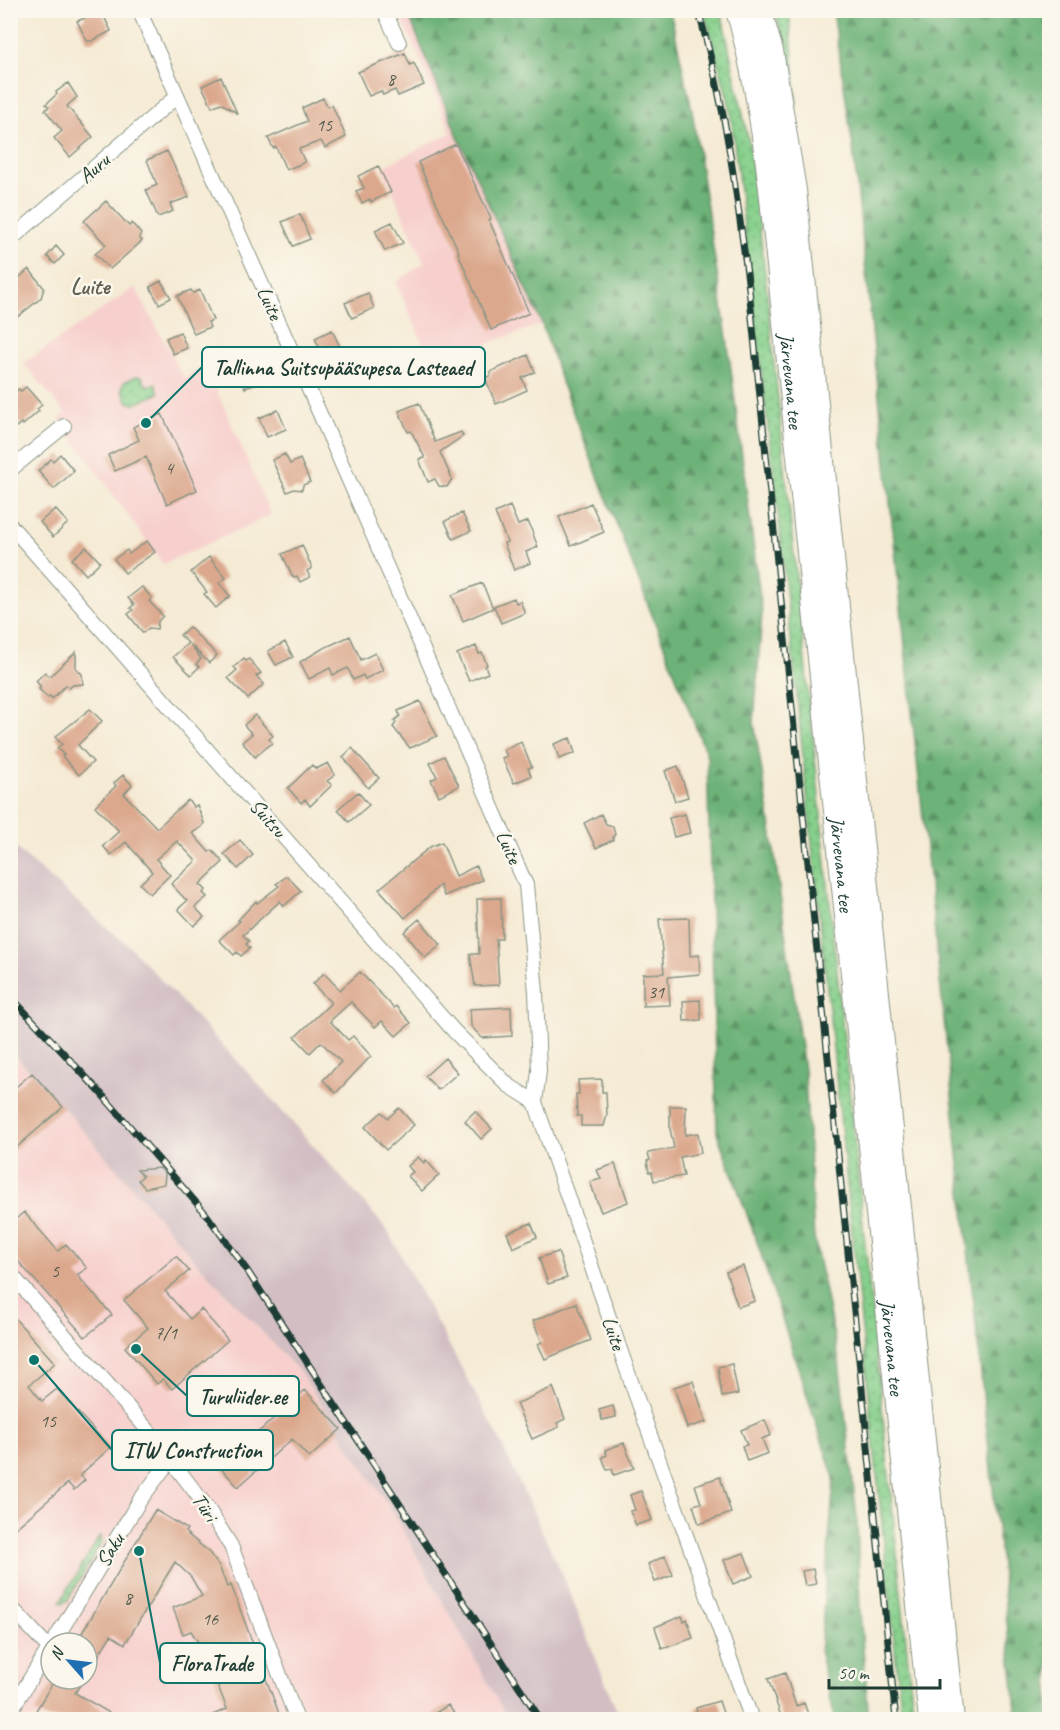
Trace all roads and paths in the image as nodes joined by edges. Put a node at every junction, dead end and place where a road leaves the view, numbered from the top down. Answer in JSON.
{"nodes":[{"id":1,"x":139,"y":10,"type":"edge"},
{"id":2,"x":384,"y":10,"type":"edge"},
{"id":3,"x":738,"y":10,"type":"edge"},
{"id":4,"x":759,"y":10,"type":"edge"},
{"id":5,"x":399,"y":43,"type":"dead end"},
{"id":6,"x":177,"y":96,"type":"junction"},
{"id":7,"x":10,"y":240,"type":"edge"},
{"id":8,"x":64,"y":426,"type":"dead end"},
{"id":9,"x":10,"y":470,"type":"edge"},
{"id":10,"x":10,"y":525,"type":"edge"},
{"id":11,"x":535,"y":1102,"type":"junction"},
{"id":12,"x":10,"y":1273,"type":"edge"},
{"id":13,"x":171,"y":1459,"type":"junction"},
{"id":14,"x":10,"y":1606,"type":"edge"},
{"id":15,"x":60,"y":1631,"type":"edge"},
{"id":16,"x":39,"y":1634,"type":"edge"},
{"id":17,"x":39,"y":1665,"type":"edge"},
{"id":18,"x":10,"y":1712,"type":"edge"},
{"id":19,"x":297,"y":1719,"type":"edge"},
{"id":20,"x":752,"y":1719,"type":"edge"},
{"id":21,"x":931,"y":1719,"type":"edge"},
{"id":22,"x":952,"y":1719,"type":"edge"}],
"edges":[{"from":1,"to":6,"type":"street","name":"Luite"},
{"from":2,"to":5,"type":"street"},
{"from":3,"to":21,"type":"highway","name":"Järvevana tee"},
{"from":4,"to":22,"type":"highway","name":"Järvevana tee"},
{"from":6,"to":7,"type":"street","name":"Auru"},
{"from":6,"to":11,"type":"street","name":"Luite"},
{"from":8,"to":9,"type":"street"},
{"from":10,"to":11,"type":"street","name":"Suitsu"},
{"from":11,"to":20,"type":"street","name":"Luite"},
{"from":12,"to":13,"type":"street","name":"Türi"},
{"from":13,"to":15,"type":"street","name":"Saku"},
{"from":13,"to":19,"type":"street","name":"Türi"},
{"from":14,"to":16,"type":"street"},
{"from":17,"to":18,"type":"street","name":"Saku"}]}
